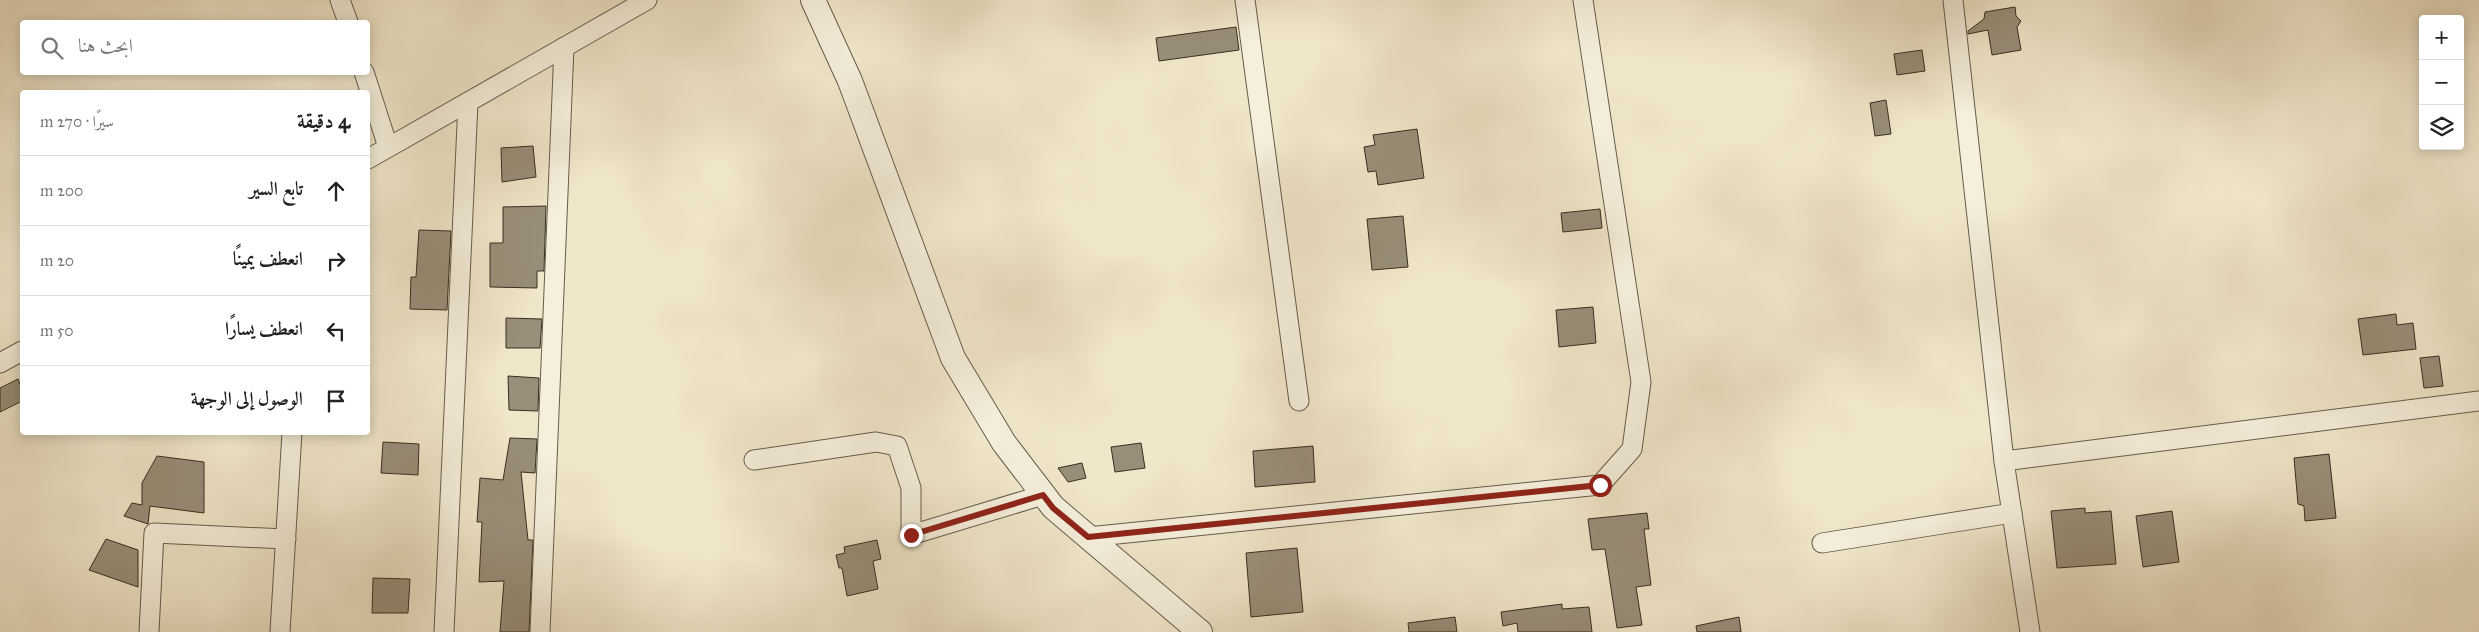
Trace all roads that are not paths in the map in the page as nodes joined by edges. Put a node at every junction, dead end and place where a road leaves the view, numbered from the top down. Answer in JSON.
{"nodes":[{"id":1,"x":340,"y":0,"type":"edge"},
{"id":2,"x":647,"y":0,"type":"edge"},
{"id":3,"x":813,"y":0,"type":"edge"},
{"id":4,"x":1245,"y":0,"type":"edge"},
{"id":5,"x":1583,"y":0,"type":"edge"},
{"id":6,"x":1953,"y":0,"type":"edge"},
{"id":7,"x":347,"y":20,"type":"edge"},
{"id":8,"x":564,"y":47,"type":"junction"},
{"id":9,"x":365,"y":75,"type":"edge"},
{"id":10,"x":370,"y":90,"type":"edge"},
{"id":11,"x":370,"y":91,"type":"edge"},
{"id":12,"x":468,"y":102,"type":"junction"},
{"id":13,"x":388,"y":148,"type":"junction"},
{"id":14,"x":370,"y":158,"type":"edge"},
{"id":15,"x":20,"y":352,"type":"edge"},
{"id":16,"x":0,"y":363,"type":"edge"},
{"id":17,"x":1299,"y":401,"type":"dead end"},
{"id":18,"x":2479,"y":401,"type":"edge"},
{"id":19,"x":292,"y":435,"type":"edge"},
{"id":20,"x":754,"y":460,"type":"dead end"},
{"id":21,"x":2004,"y":461,"type":"junction"},
{"id":22,"x":1043,"y":495,"type":"junction"},
{"id":23,"x":2012,"y":513,"type":"junction"},
{"id":24,"x":1088,"y":537,"type":"junction"},
{"id":25,"x":286,"y":539,"type":"junction"},
{"id":26,"x":1822,"y":543,"type":"dead end"},
{"id":27,"x":149,"y":632,"type":"edge"},
{"id":28,"x":280,"y":632,"type":"edge"},
{"id":29,"x":444,"y":632,"type":"edge"},
{"id":30,"x":540,"y":632,"type":"edge"},
{"id":31,"x":1200,"y":632,"type":"edge"},
{"id":32,"x":2030,"y":632,"type":"edge"}],
"edges":[{"from":1,"to":7,"type":"street"},
{"from":2,"to":8,"type":"street"},
{"from":3,"to":22,"type":"street"},
{"from":4,"to":17,"type":"street"},
{"from":5,"to":24,"type":"street"},
{"from":6,"to":21,"type":"street"},
{"from":8,"to":12,"type":"street"},
{"from":8,"to":30,"type":"street"},
{"from":9,"to":10,"type":"street"},
{"from":11,"to":13,"type":"street"},
{"from":12,"to":13,"type":"street"},
{"from":12,"to":29,"type":"street"},
{"from":13,"to":14,"type":"street"},
{"from":15,"to":16,"type":"street"},
{"from":18,"to":21,"type":"street"},
{"from":19,"to":25,"type":"street"},
{"from":20,"to":22,"type":"street"},
{"from":21,"to":23,"type":"street"},
{"from":22,"to":24,"type":"street"},
{"from":23,"to":26,"type":"street"},
{"from":23,"to":32,"type":"street"},
{"from":24,"to":31,"type":"street"},
{"from":25,"to":27,"type":"street"},
{"from":25,"to":28,"type":"street"}]}
